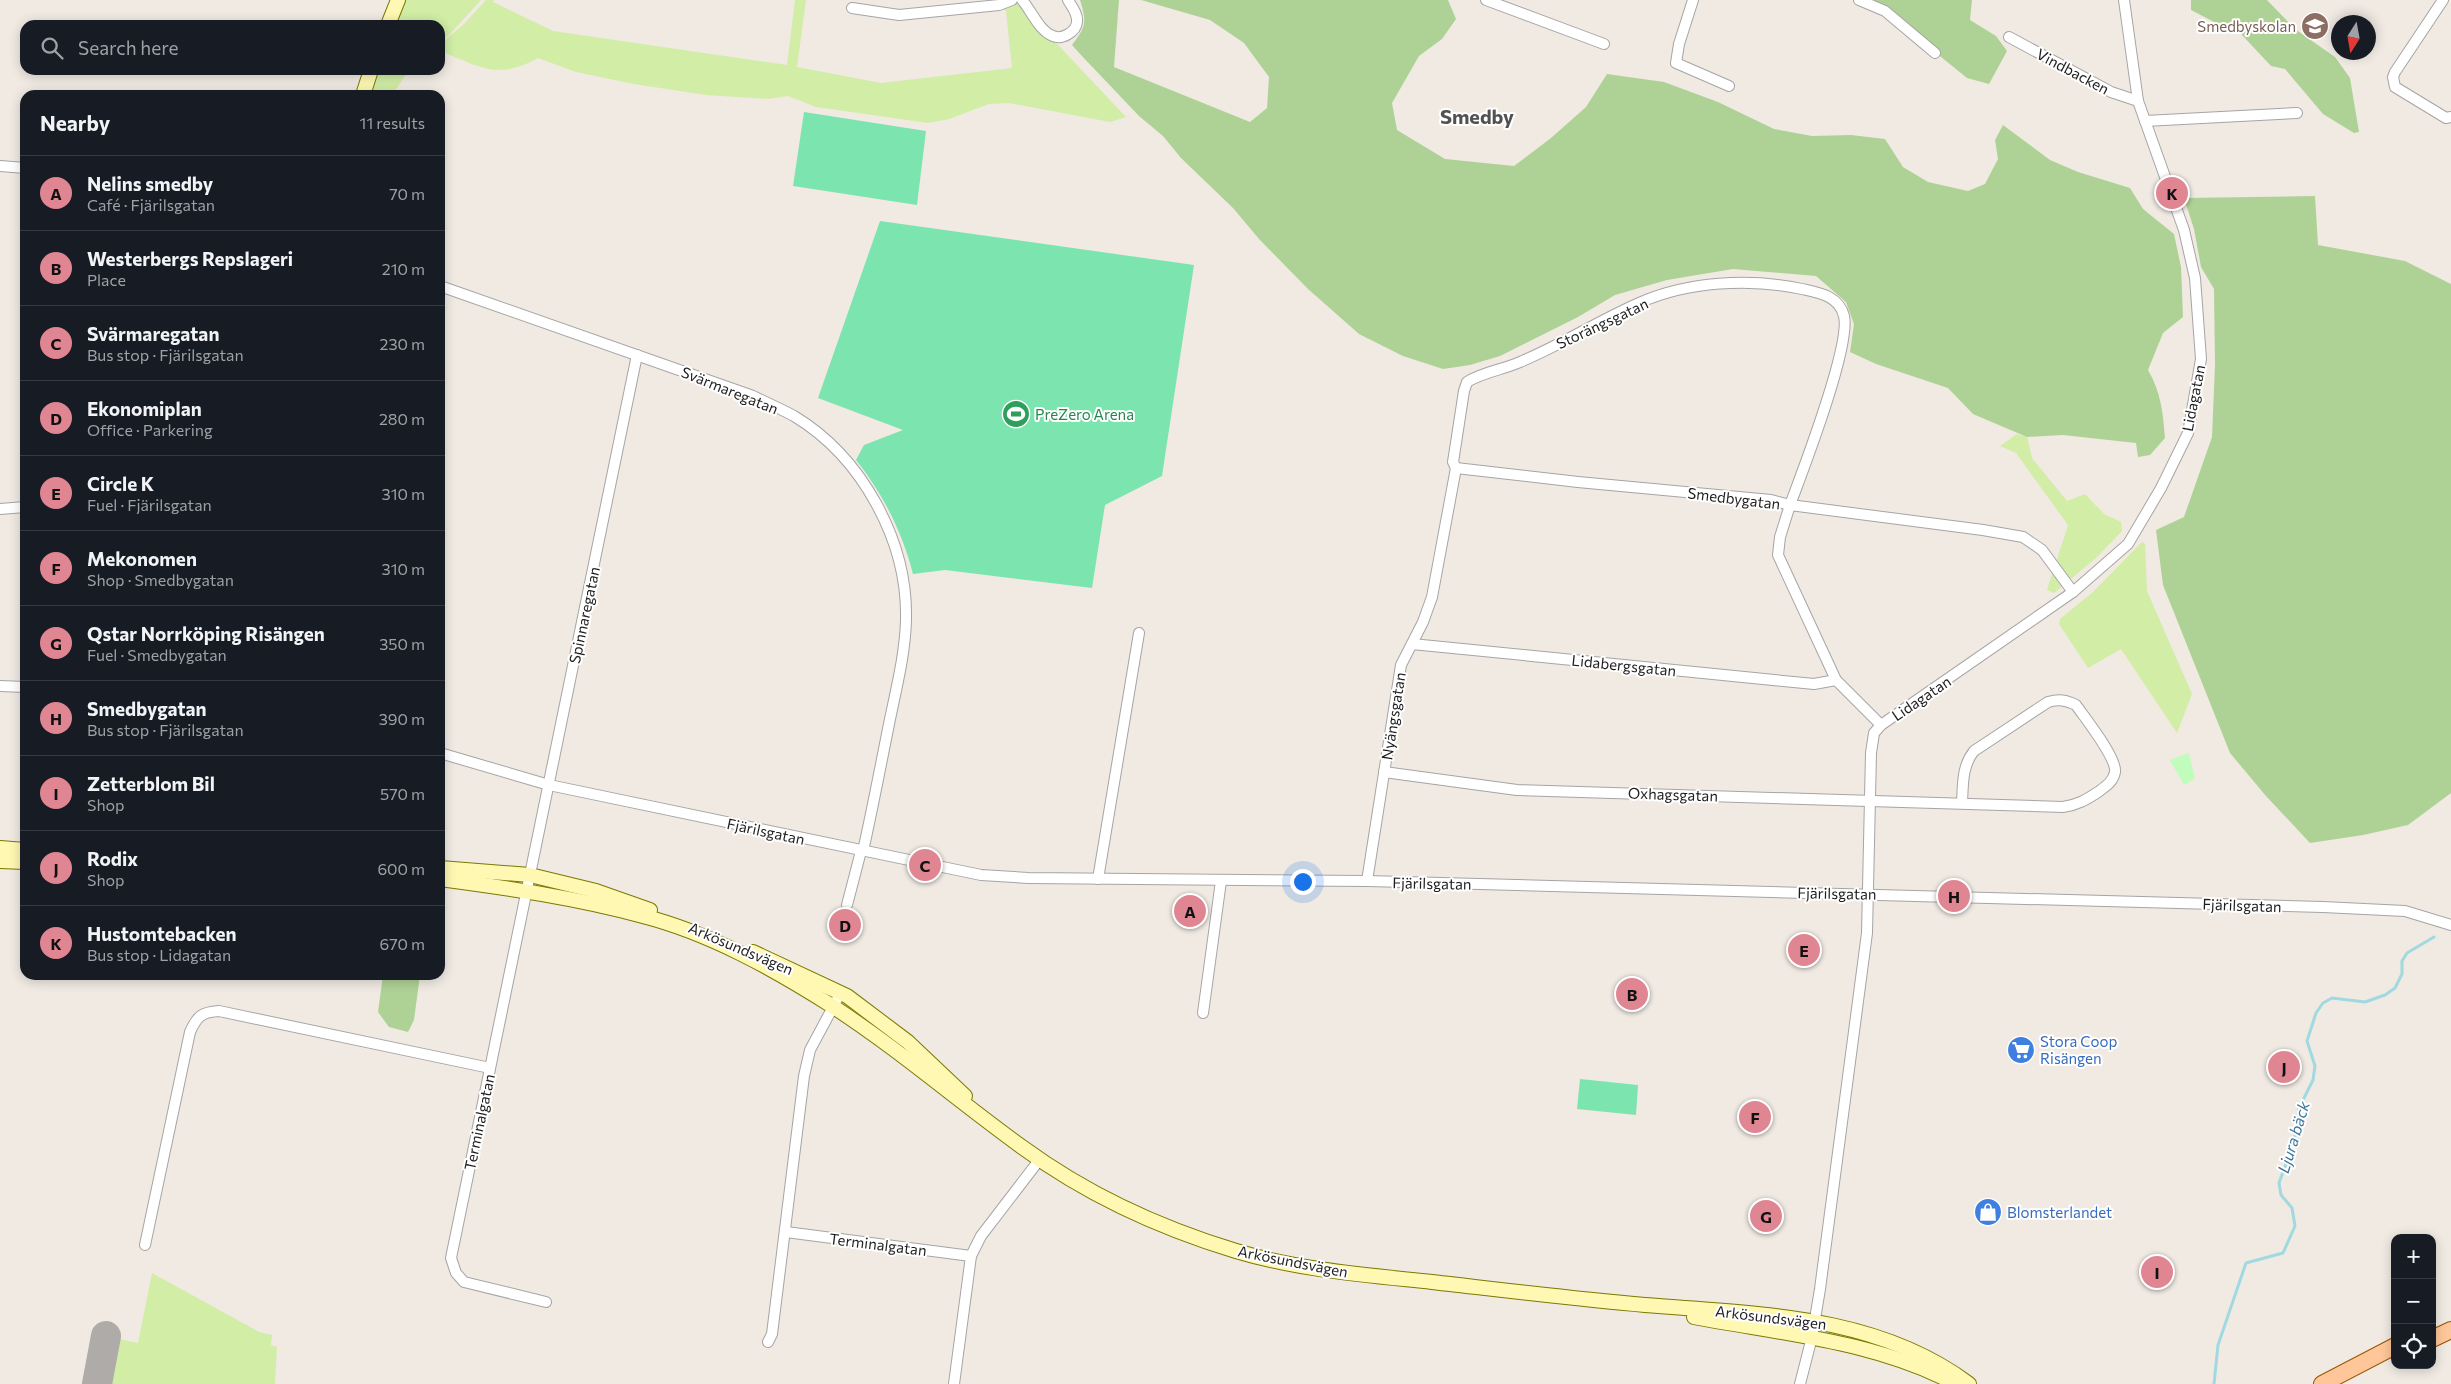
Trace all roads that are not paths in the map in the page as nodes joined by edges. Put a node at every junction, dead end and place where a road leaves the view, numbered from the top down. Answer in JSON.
{"nodes":[{"id":1,"x":398,"y":0,"type":"edge"},
{"id":2,"x":1012,"y":0,"type":"edge"},
{"id":3,"x":1022,"y":0,"type":"edge"},
{"id":4,"x":1068,"y":0,"type":"edge"},
{"id":5,"x":1486,"y":0,"type":"edge"},
{"id":6,"x":1693,"y":0,"type":"edge"},
{"id":7,"x":1859,"y":0,"type":"edge"},
{"id":8,"x":2124,"y":0,"type":"edge"},
{"id":9,"x":2444,"y":0,"type":"edge"},
{"id":10,"x":852,"y":8,"type":"dead end"},
{"id":11,"x":390,"y":20,"type":"edge"},
{"id":12,"x":2009,"y":37,"type":"dead end"},
{"id":13,"x":1604,"y":44,"type":"dead end"},
{"id":14,"x":1935,"y":53,"type":"dead end"},
{"id":15,"x":369,"y":75,"type":"edge"},
{"id":16,"x":1729,"y":86,"type":"dead end"},
{"id":17,"x":365,"y":90,"type":"edge"},
{"id":18,"x":2138,"y":100,"type":"junction"},
{"id":19,"x":2297,"y":112,"type":"dead end"},
{"id":20,"x":2451,"y":117,"type":"edge"},
{"id":21,"x":2145,"y":121,"type":"junction"},
{"id":22,"x":0,"y":166,"type":"edge"},
{"id":23,"x":20,"y":168,"type":"edge"},
{"id":24,"x":445,"y":288,"type":"edge"},
{"id":25,"x":637,"y":355,"type":"junction"},
{"id":26,"x":1456,"y":468,"type":"junction"},
{"id":27,"x":1790,"y":505,"type":"junction"},
{"id":28,"x":20,"y":507,"type":"edge"},
{"id":29,"x":0,"y":509,"type":"edge"},
{"id":30,"x":2073,"y":592,"type":"junction"},
{"id":31,"x":1138,"y":633,"type":"dead end"},
{"id":32,"x":1412,"y":644,"type":"junction"},
{"id":33,"x":1836,"y":680,"type":"junction"},
{"id":34,"x":0,"y":686,"type":"edge"},
{"id":35,"x":20,"y":687,"type":"edge"},
{"id":36,"x":1881,"y":725,"type":"junction"},
{"id":37,"x":445,"y":754,"type":"edge"},
{"id":38,"x":1384,"y":772,"type":"junction"},
{"id":39,"x":549,"y":785,"type":"junction"},
{"id":40,"x":1871,"y":800,"type":"junction"},
{"id":41,"x":1962,"y":803,"type":"junction"},
{"id":42,"x":0,"y":848,"type":"edge"},
{"id":43,"x":20,"y":850,"type":"edge"},
{"id":44,"x":862,"y":851,"type":"junction"},
{"id":45,"x":0,"y":861,"type":"edge"},
{"id":46,"x":20,"y":862,"type":"edge"},
{"id":47,"x":445,"y":868,"type":"edge"},
{"id":48,"x":530,"y":875,"type":"junction"},
{"id":49,"x":1098,"y":879,"type":"junction"},
{"id":50,"x":445,"y":881,"type":"edge"},
{"id":51,"x":1221,"y":881,"type":"junction"},
{"id":52,"x":1366,"y":882,"type":"junction"},
{"id":53,"x":526,"y":892,"type":"junction"},
{"id":54,"x":1869,"y":894,"type":"junction"},
{"id":55,"x":848,"y":905,"type":"dead end"},
{"id":56,"x":2451,"y":924,"type":"edge"},
{"id":57,"x":841,"y":992,"type":"junction"},
{"id":58,"x":833,"y":1007,"type":"junction"},
{"id":59,"x":1203,"y":1013,"type":"dead end"},
{"id":60,"x":490,"y":1068,"type":"junction"},
{"id":61,"x":996,"y":1126,"type":"junction"},
{"id":62,"x":1040,"y":1159,"type":"junction"},
{"id":63,"x":786,"y":1232,"type":"junction"},
{"id":64,"x":145,"y":1245,"type":"dead end"},
{"id":65,"x":971,"y":1256,"type":"junction"},
{"id":66,"x":546,"y":1302,"type":"dead end"},
{"id":67,"x":1620,"y":1302,"type":"junction"},
{"id":68,"x":2451,"y":1318,"type":"edge"},
{"id":69,"x":1815,"y":1320,"type":"junction"},
{"id":70,"x":2436,"y":1325,"type":"edge"},
{"id":71,"x":2451,"y":1330,"type":"edge"},
{"id":72,"x":1812,"y":1337,"type":"junction"},
{"id":73,"x":2436,"y":1337,"type":"edge"},
{"id":74,"x":768,"y":1342,"type":"dead end"},
{"id":75,"x":2391,"y":1348,"type":"edge"},
{"id":76,"x":2391,"y":1360,"type":"edge"},
{"id":77,"x":954,"y":1384,"type":"edge"},
{"id":78,"x":1800,"y":1384,"type":"edge"},
{"id":79,"x":1956,"y":1384,"type":"edge"},
{"id":80,"x":1969,"y":1384,"type":"edge"},
{"id":81,"x":2322,"y":1384,"type":"edge"},
{"id":82,"x":2345,"y":1384,"type":"edge"}],
"edges":[{"from":1,"to":11,"type":"main road"},
{"from":2,"to":10,"type":"street"},
{"from":3,"to":4,"type":"street"},
{"from":5,"to":13,"type":"street"},
{"from":6,"to":16,"type":"street"},
{"from":7,"to":14,"type":"street"},
{"from":8,"to":18,"type":"street","name":"Lidagatan"},
{"from":9,"to":20,"type":"street"},
{"from":12,"to":18,"type":"street","name":"Vindbacken"},
{"from":15,"to":17,"type":"main road"},
{"from":18,"to":21,"type":"street","name":"Lidagatan"},
{"from":19,"to":21,"type":"street"},
{"from":21,"to":30,"type":"street","name":"Lidagatan"},
{"from":22,"to":23,"type":"street"},
{"from":24,"to":25,"type":"street","name":"Svärmaregatan"},
{"from":25,"to":39,"type":"street","name":"Spinnaregatan"},
{"from":25,"to":44,"type":"street","name":"Svärmaregatan"},
{"from":26,"to":27,"type":"street","name":"Smedbygatan"},
{"from":26,"to":27,"type":"street","name":"Storängsgatan"},
{"from":26,"to":32,"type":"street","name":"Nyängsgatan"},
{"from":27,"to":30,"type":"street"},
{"from":27,"to":33,"type":"street","name":"Smedbygatan"},
{"from":28,"to":29,"type":"street"},
{"from":30,"to":36,"type":"street","name":"Lidagatan"},
{"from":31,"to":49,"type":"street"},
{"from":32,"to":33,"type":"street","name":"Lidabergsgatan"},
{"from":32,"to":38,"type":"street","name":"Nyängsgatan"},
{"from":33,"to":36,"type":"street","name":"Smedbygatan"},
{"from":34,"to":35,"type":"street"},
{"from":36,"to":40,"type":"street"},
{"from":37,"to":39,"type":"street","name":"Fjärilsgatan"},
{"from":38,"to":40,"type":"street","name":"Oxhagsgatan"},
{"from":38,"to":52,"type":"street","name":"Nyängsgatan"},
{"from":39,"to":44,"type":"street","name":"Fjärilsgatan"},
{"from":39,"to":48,"type":"street","name":"Spinnaregatan"},
{"from":40,"to":41,"type":"street","name":"Oxhagsgatan"},
{"from":40,"to":54,"type":"street"},
{"from":41,"to":41,"type":"street","name":"Oxhagsgatan"},
{"from":42,"to":43,"type":"main road"},
{"from":44,"to":49,"type":"street","name":"Fjärilsgatan"},
{"from":44,"to":55,"type":"street","name":"Svärmaregatan"},
{"from":45,"to":46,"type":"main road"},
{"from":47,"to":48,"type":"main road","name":"Arkösundsvägen"},
{"from":48,"to":53,"type":"street","name":"Terminalgatan"},
{"from":48,"to":57,"type":"main road","name":"Arkösundsvägen"},
{"from":49,"to":51,"type":"street","name":"Fjärilsgatan"},
{"from":50,"to":53,"type":"main road","name":"Arkösundsvägen"},
{"from":51,"to":52,"type":"street","name":"Fjärilsgatan"},
{"from":51,"to":59,"type":"street"},
{"from":52,"to":54,"type":"street","name":"Fjärilsgatan"},
{"from":53,"to":58,"type":"main road","name":"Arkösundsvägen"},
{"from":53,"to":60,"type":"street","name":"Terminalgatan"},
{"from":54,"to":56,"type":"street","name":"Fjärilsgatan"},
{"from":54,"to":69,"type":"street"},
{"from":57,"to":58,"type":"street"},
{"from":57,"to":61,"type":"main road","name":"Arkösundsvägen"},
{"from":58,"to":61,"type":"main road","name":"Arkösundsvägen"},
{"from":58,"to":63,"type":"street"},
{"from":60,"to":64,"type":"street"},
{"from":60,"to":66,"type":"street","name":"Terminalgatan"},
{"from":61,"to":62,"type":"main road","name":"Arkösundsvägen"},
{"from":62,"to":65,"type":"street"},
{"from":62,"to":67,"type":"main road","name":"Arkösundsvägen"},
{"from":63,"to":65,"type":"street","name":"Terminalgatan"},
{"from":63,"to":74,"type":"street"},
{"from":65,"to":77,"type":"street"},
{"from":67,"to":69,"type":"main road","name":"Arkösundsvägen"},
{"from":67,"to":72,"type":"main road","name":"Arkösundsvägen"},
{"from":68,"to":70,"type":"main road"},
{"from":69,"to":72,"type":"street"},
{"from":69,"to":80,"type":"main road","name":"Arkösundsvägen"},
{"from":71,"to":73,"type":"main road"},
{"from":72,"to":78,"type":"street"},
{"from":72,"to":79,"type":"main road","name":"Arkösundsvägen"},
{"from":75,"to":81,"type":"main road"},
{"from":76,"to":82,"type":"main road"}]}
